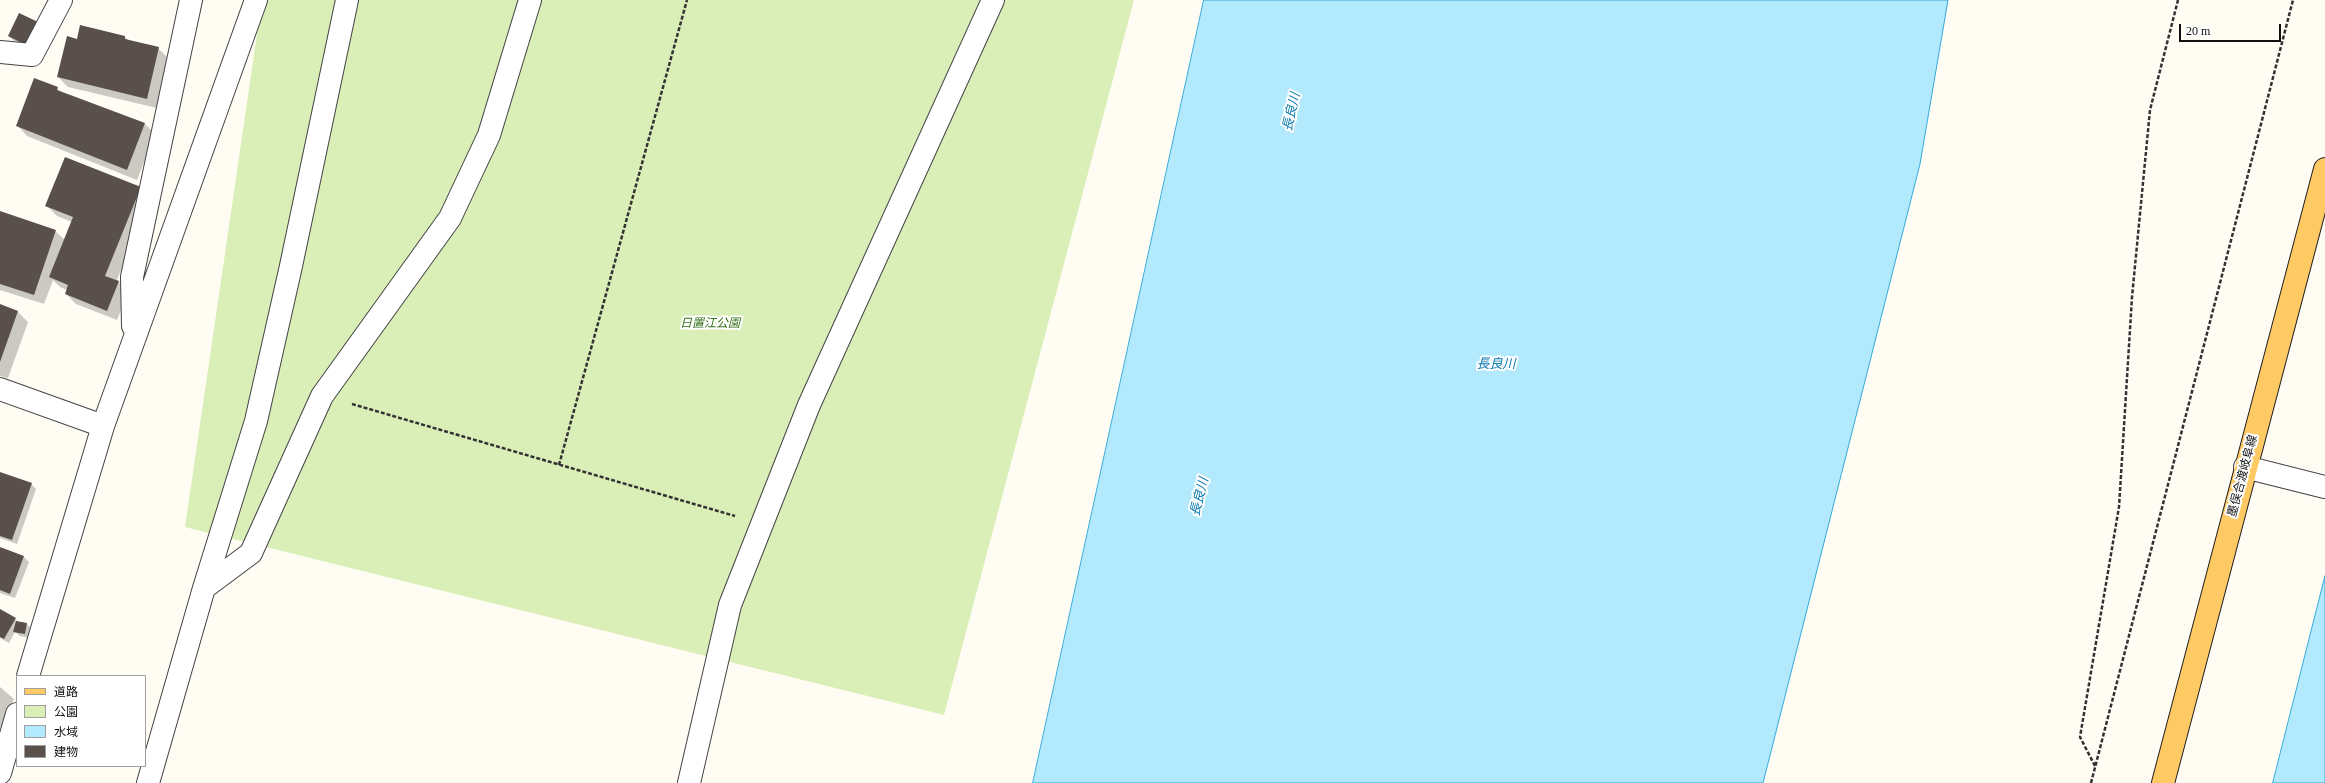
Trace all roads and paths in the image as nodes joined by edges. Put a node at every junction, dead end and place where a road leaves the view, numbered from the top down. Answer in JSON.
{"nodes":[{"id":1,"x":61,"y":0,"type":"edge"},
{"id":2,"x":191,"y":0,"type":"edge"},
{"id":3,"x":256,"y":0,"type":"edge"},
{"id":4,"x":347,"y":0,"type":"edge"},
{"id":5,"x":530,"y":0,"type":"edge"},
{"id":6,"x":687,"y":0,"type":"edge"},
{"id":7,"x":993,"y":0,"type":"edge"},
{"id":8,"x":2178,"y":0,"type":"edge"},
{"id":9,"x":2293,"y":0,"type":"edge"},
{"id":10,"x":0,"y":52,"type":"edge"},
{"id":11,"x":2325,"y":169,"type":"edge"},
{"id":12,"x":134,"y":339,"type":"junction"},
{"id":13,"x":0,"y":389,"type":"edge"},
{"id":14,"x":322,"y":396,"type":"junction"},
{"id":15,"x":103,"y":426,"type":"junction"},
{"id":16,"x":559,"y":465,"type":"junction"},
{"id":17,"x":2245,"y":467,"type":"junction"},
{"id":18,"x":2325,"y":487,"type":"edge"},
{"id":19,"x":762,"y":524,"type":"junction"},
{"id":20,"x":204,"y":588,"type":"junction"},
{"id":21,"x":28,"y":675,"type":"edge"},
{"id":22,"x":16,"y":717,"type":"edge"},
{"id":23,"x":2095,"y":766,"type":"junction"},
{"id":24,"x":0,"y":773,"type":"edge"},
{"id":25,"x":148,"y":783,"type":"edge"},
{"id":26,"x":689,"y":783,"type":"edge"},
{"id":27,"x":2091,"y":783,"type":"edge"},
{"id":28,"x":2163,"y":783,"type":"edge"}],
"edges":[{"from":1,"to":10,"type":"street"},
{"from":2,"to":12,"type":"street"},
{"from":3,"to":12,"type":"street"},
{"from":4,"to":20,"type":"street"},
{"from":5,"to":14,"type":"street"},
{"from":6,"to":16,"type":"path"},
{"from":7,"to":19,"type":"street"},
{"from":8,"to":23,"type":"path"},
{"from":9,"to":23,"type":"path"},
{"from":11,"to":17,"type":"main road","name":"墨俣合渡岐阜線"},
{"from":12,"to":15,"type":"street"},
{"from":13,"to":15,"type":"street"},
{"from":14,"to":16,"type":"path"},
{"from":14,"to":20,"type":"street"},
{"from":15,"to":21,"type":"street"},
{"from":16,"to":19,"type":"path"},
{"from":17,"to":18,"type":"street"},
{"from":17,"to":28,"type":"main road","name":"墨俣合渡岐阜線"},
{"from":19,"to":26,"type":"street"},
{"from":20,"to":25,"type":"street"},
{"from":22,"to":24,"type":"street"},
{"from":23,"to":27,"type":"path"}]}
